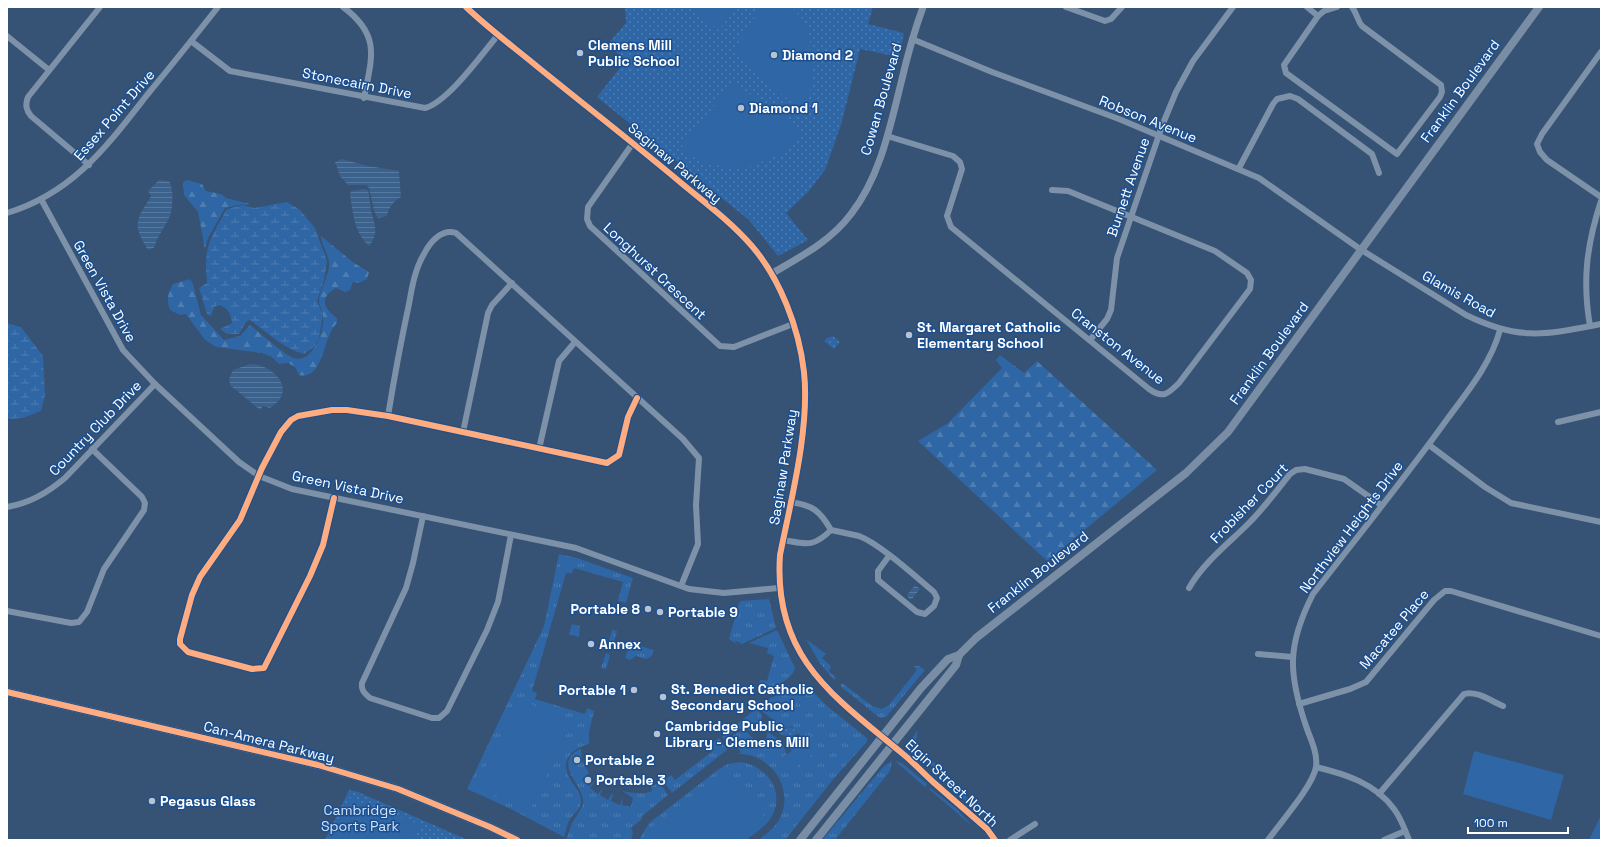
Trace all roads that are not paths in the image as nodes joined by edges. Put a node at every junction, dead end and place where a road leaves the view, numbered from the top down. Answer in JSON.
{"nodes":[{"id":1,"x":100,"y":7,"type":"edge"},
{"id":2,"x":218,"y":7,"type":"edge"},
{"id":3,"x":343,"y":7,"type":"edge"},
{"id":4,"x":466,"y":7,"type":"edge"},
{"id":5,"x":923,"y":7,"type":"edge"},
{"id":6,"x":1066,"y":7,"type":"edge"},
{"id":7,"x":1122,"y":7,"type":"edge"},
{"id":8,"x":1233,"y":7,"type":"edge"},
{"id":9,"x":1307,"y":7,"type":"edge"},
{"id":10,"x":1337,"y":7,"type":"edge"},
{"id":11,"x":1352,"y":7,"type":"edge"},
{"id":12,"x":1538,"y":7,"type":"edge"},
{"id":13,"x":1318,"y":16,"type":"junction"},
{"id":14,"x":498,"y":35,"type":"junction"},
{"id":15,"x":7,"y":36,"type":"edge"},
{"id":16,"x":912,"y":40,"type":"junction"},
{"id":17,"x":191,"y":41,"type":"junction"},
{"id":18,"x":1601,"y":52,"type":"edge"},
{"id":19,"x":49,"y":70,"type":"junction"},
{"id":20,"x":364,"y":98,"type":"junction"},
{"id":21,"x":887,"y":136,"type":"junction"},
{"id":22,"x":1159,"y":136,"type":"junction"},
{"id":23,"x":633,"y":142,"type":"junction"},
{"id":24,"x":89,"y":165,"type":"junction"},
{"id":25,"x":1239,"y":168,"type":"junction"},
{"id":26,"x":1380,"y":173,"type":"dead end"},
{"id":27,"x":1052,"y":190,"type":"dead end"},
{"id":28,"x":1601,"y":197,"type":"edge"},
{"id":29,"x":41,"y":199,"type":"junction"},
{"id":30,"x":1601,"y":201,"type":"edge"},
{"id":31,"x":7,"y":213,"type":"edge"},
{"id":32,"x":1130,"y":216,"type":"junction"},
{"id":33,"x":1360,"y":249,"type":"junction"},
{"id":34,"x":771,"y":274,"type":"junction"},
{"id":35,"x":512,"y":283,"type":"junction"},
{"id":36,"x":793,"y":324,"type":"junction"},
{"id":37,"x":1601,"y":324,"type":"edge"},
{"id":38,"x":1590,"y":326,"type":"junction"},
{"id":39,"x":1500,"y":330,"type":"junction"},
{"id":40,"x":1090,"y":340,"type":"junction"},
{"id":41,"x":575,"y":342,"type":"junction"},
{"id":42,"x":155,"y":384,"type":"junction"},
{"id":43,"x":637,"y":398,"type":"junction"},
{"id":44,"x":1601,"y":412,"type":"edge"},
{"id":45,"x":388,"y":416,"type":"junction"},
{"id":46,"x":1558,"y":422,"type":"dead end"},
{"id":47,"x":463,"y":432,"type":"junction"},
{"id":48,"x":1429,"y":445,"type":"junction"},
{"id":49,"x":92,"y":449,"type":"junction"},
{"id":50,"x":539,"y":449,"type":"junction"},
{"id":51,"x":259,"y":476,"type":"junction"},
{"id":52,"x":334,"y":498,"type":"junction"},
{"id":53,"x":790,"y":502,"type":"junction"},
{"id":54,"x":1381,"y":505,"type":"junction"},
{"id":55,"x":7,"y":507,"type":"edge"},
{"id":56,"x":423,"y":516,"type":"junction"},
{"id":57,"x":1601,"y":522,"type":"edge"},
{"id":58,"x":831,"y":530,"type":"junction"},
{"id":59,"x":511,"y":535,"type":"junction"},
{"id":60,"x":783,"y":540,"type":"junction"},
{"id":61,"x":889,"y":556,"type":"junction"},
{"id":62,"x":681,"y":586,"type":"junction"},
{"id":63,"x":780,"y":588,"type":"junction"},
{"id":64,"x":1189,"y":588,"type":"dead end"},
{"id":65,"x":7,"y":611,"type":"edge"},
{"id":66,"x":1601,"y":636,"type":"edge"},
{"id":67,"x":1258,"y":654,"type":"dead end"},
{"id":68,"x":959,"y":655,"type":"junction"},
{"id":69,"x":1292,"y":657,"type":"junction"},
{"id":70,"x":7,"y":692,"type":"edge"},
{"id":71,"x":1299,"y":704,"type":"junction"},
{"id":72,"x":1503,"y":706,"type":"dead end"},
{"id":73,"x":882,"y":737,"type":"junction"},
{"id":74,"x":892,"y":745,"type":"junction"},
{"id":75,"x":1316,"y":767,"type":"junction"},
{"id":76,"x":1379,"y":794,"type":"junction"},
{"id":77,"x":1035,"y":824,"type":"dead end"},
{"id":78,"x":1405,"y":831,"type":"junction"},
{"id":79,"x":517,"y":840,"type":"edge"},
{"id":80,"x":800,"y":840,"type":"edge"},
{"id":81,"x":816,"y":840,"type":"edge"},
{"id":82,"x":995,"y":840,"type":"edge"},
{"id":83,"x":1010,"y":840,"type":"edge"},
{"id":84,"x":1268,"y":840,"type":"edge"},
{"id":85,"x":1384,"y":840,"type":"edge"},
{"id":86,"x":1410,"y":840,"type":"edge"}],
"edges":[{"from":1,"to":19,"type":"street"},
{"from":2,"to":17,"type":"street","name":"Essex Point Drive"},
{"from":3,"to":20,"type":"street"},
{"from":4,"to":14,"type":"street","name":"Saginaw Parkway"},
{"from":5,"to":16,"type":"street","name":"Cowan Boulevard"},
{"from":6,"to":7,"type":"street"},
{"from":8,"to":22,"type":"street","name":"Burnett Avenue"},
{"from":9,"to":13,"type":"street"},
{"from":10,"to":13,"type":"street"},
{"from":11,"to":13,"type":"street"},
{"from":12,"to":33,"type":"main road","name":"Franklin Boulevard"},
{"from":14,"to":20,"type":"street","name":"Stonecairn Drive"},
{"from":14,"to":23,"type":"street","name":"Saginaw Parkway"},
{"from":15,"to":19,"type":"street"},
{"from":16,"to":21,"type":"street","name":"Cowan Boulevard"},
{"from":16,"to":22,"type":"street","name":"Robson Avenue"},
{"from":17,"to":20,"type":"street","name":"Stonecairn Drive"},
{"from":17,"to":24,"type":"street","name":"Essex Point Drive"},
{"from":18,"to":28,"type":"street"},
{"from":19,"to":24,"type":"street"},
{"from":21,"to":34,"type":"street","name":"Cowan Boulevard"},
{"from":21,"to":40,"type":"street","name":"Cranston Avenue"},
{"from":22,"to":25,"type":"street","name":"Robson Avenue"},
{"from":22,"to":32,"type":"street","name":"Burnett Avenue"},
{"from":23,"to":34,"type":"street","name":"Saginaw Parkway"},
{"from":23,"to":36,"type":"street","name":"Longhurst Crescent"},
{"from":24,"to":29,"type":"street","name":"Essex Point Drive"},
{"from":25,"to":26,"type":"street"},
{"from":25,"to":33,"type":"street","name":"Robson Avenue"},
{"from":27,"to":32,"type":"street"},
{"from":29,"to":31,"type":"street","name":"Essex Point Drive"},
{"from":29,"to":42,"type":"street","name":"Green Vista Drive"},
{"from":30,"to":38,"type":"street"},
{"from":32,"to":40,"type":"street","name":"Burnett Avenue"},
{"from":32,"to":40,"type":"street","name":"Cranston Avenue"},
{"from":33,"to":39,"type":"street","name":"Glamis Road"},
{"from":33,"to":68,"type":"main road","name":"Franklin Boulevard"},
{"from":34,"to":36,"type":"street","name":"Saginaw Parkway"},
{"from":35,"to":41,"type":"street"},
{"from":35,"to":45,"type":"street"},
{"from":35,"to":47,"type":"street"},
{"from":36,"to":53,"type":"street","name":"Saginaw Parkway"},
{"from":37,"to":38,"type":"street","name":"Glamis Road"},
{"from":38,"to":39,"type":"street","name":"Glamis Road"},
{"from":39,"to":48,"type":"street","name":"Northview Heights Drive"},
{"from":41,"to":43,"type":"street"},
{"from":41,"to":50,"type":"street"},
{"from":42,"to":49,"type":"street","name":"Country Club Drive"},
{"from":42,"to":51,"type":"street","name":"Green Vista Drive"},
{"from":43,"to":50,"type":"street"},
{"from":43,"to":62,"type":"street"},
{"from":44,"to":46,"type":"street"},
{"from":45,"to":47,"type":"street"},
{"from":45,"to":51,"type":"street"},
{"from":47,"to":50,"type":"street"},
{"from":48,"to":54,"type":"street","name":"Northview Heights Drive"},
{"from":48,"to":57,"type":"street"},
{"from":49,"to":55,"type":"street","name":"Country Club Drive"},
{"from":49,"to":65,"type":"street"},
{"from":51,"to":52,"type":"street","name":"Green Vista Drive"},
{"from":51,"to":52,"type":"street"},
{"from":52,"to":56,"type":"street","name":"Green Vista Drive"},
{"from":53,"to":58,"type":"street"},
{"from":53,"to":60,"type":"street","name":"Saginaw Parkway"},
{"from":54,"to":64,"type":"street","name":"Frobisher Court"},
{"from":54,"to":69,"type":"street","name":"Northview Heights Drive"},
{"from":56,"to":59,"type":"street","name":"Green Vista Drive"},
{"from":56,"to":59,"type":"street"},
{"from":58,"to":60,"type":"street"},
{"from":58,"to":61,"type":"street"},
{"from":59,"to":62,"type":"street","name":"Green Vista Drive"},
{"from":60,"to":63,"type":"street","name":"Saginaw Parkway"},
{"from":61,"to":61,"type":"street"},
{"from":62,"to":63,"type":"street","name":"Green Vista Drive"},
{"from":63,"to":73,"type":"street","name":"Saginaw Parkway"},
{"from":66,"to":71,"type":"street","name":"Macatee Place"},
{"from":67,"to":69,"type":"street"},
{"from":68,"to":73,"type":"main road","name":"Franklin Boulevard"},
{"from":68,"to":74,"type":"main road","name":"Franklin Boulevard"},
{"from":69,"to":71,"type":"street","name":"Northview Heights Drive"},
{"from":70,"to":79,"type":"main road","name":"Can-Amera Parkway"},
{"from":71,"to":75,"type":"street","name":"Northview Heights Drive"},
{"from":72,"to":76,"type":"street"},
{"from":73,"to":74,"type":"street","name":"Saginaw Parkway"},
{"from":73,"to":80,"type":"main road","name":"Franklin Boulevard"},
{"from":74,"to":81,"type":"main road","name":"Franklin Boulevard"},
{"from":74,"to":82,"type":"street","name":"Elgin Street North"},
{"from":75,"to":76,"type":"street"},
{"from":75,"to":84,"type":"street"},
{"from":76,"to":78,"type":"street"},
{"from":77,"to":83,"type":"street"},
{"from":78,"to":85,"type":"street"},
{"from":78,"to":86,"type":"street"}]}
